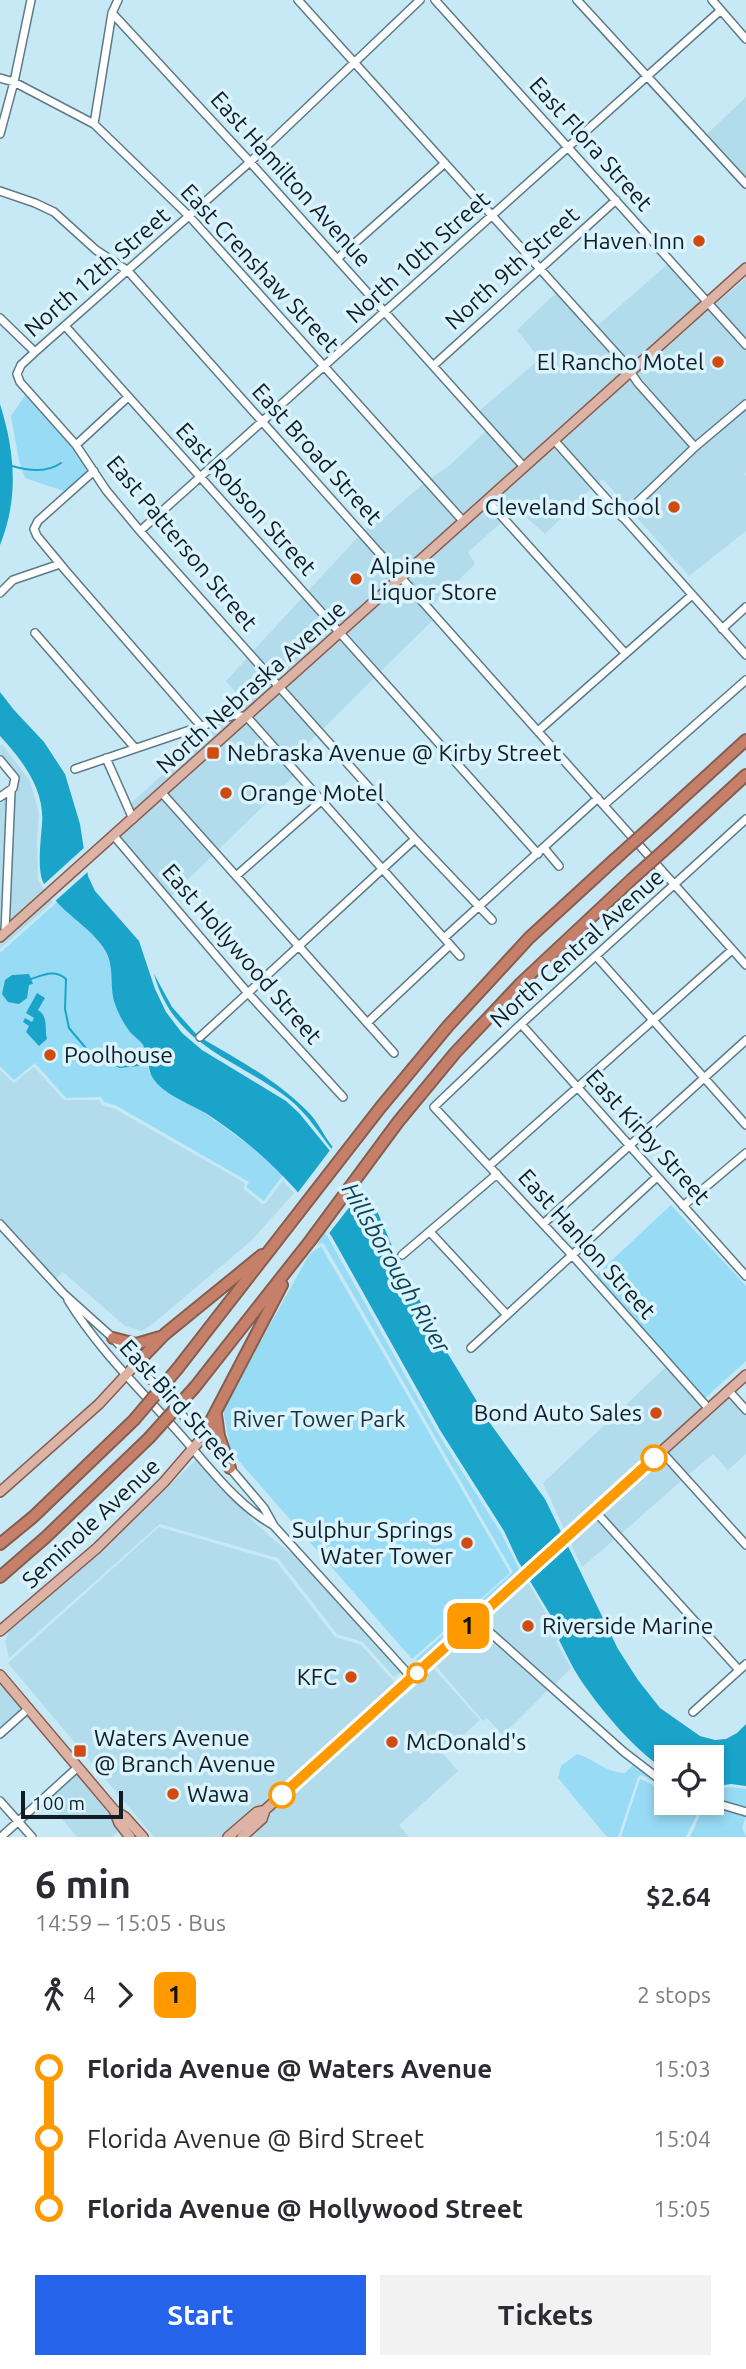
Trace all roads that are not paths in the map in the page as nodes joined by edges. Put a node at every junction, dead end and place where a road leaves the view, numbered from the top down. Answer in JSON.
{"nodes":[{"id":1,"x":30,"y":0,"type":"edge"},
{"id":2,"x":118,"y":0,"type":"edge"},
{"id":3,"x":298,"y":0,"type":"edge"},
{"id":4,"x":421,"y":0,"type":"edge"},
{"id":5,"x":435,"y":0,"type":"edge"},
{"id":6,"x":577,"y":0,"type":"edge"},
{"id":7,"x":712,"y":0,"type":"edge"},
{"id":8,"x":721,"y":10,"type":"junction"},
{"id":9,"x":112,"y":13,"type":"junction"},
{"id":10,"x":746,"y":39,"type":"edge"},
{"id":11,"x":353,"y":62,"type":"junction"},
{"id":12,"x":647,"y":77,"type":"junction"},
{"id":13,"x":0,"y":78,"type":"edge"},
{"id":14,"x":14,"y":82,"type":"junction"},
{"id":15,"x":94,"y":124,"type":"junction"},
{"id":16,"x":0,"y":134,"type":"edge"},
{"id":17,"x":569,"y":147,"type":"junction"},
{"id":18,"x":250,"y":162,"type":"junction"},
{"id":19,"x":445,"y":163,"type":"junction"},
{"id":20,"x":746,"y":184,"type":"edge"},
{"id":21,"x":0,"y":191,"type":"edge"},
{"id":22,"x":616,"y":200,"type":"junction"},
{"id":23,"x":492,"y":216,"type":"junction"},
{"id":24,"x":190,"y":217,"type":"junction"},
{"id":25,"x":338,"y":258,"type":"junction"},
{"id":26,"x":540,"y":268,"type":"junction"},
{"id":27,"x":746,"y":268,"type":"edge"},
{"id":28,"x":128,"y":271,"type":"junction"},
{"id":29,"x":708,"y":302,"type":"junction"},
{"id":30,"x":385,"y":312,"type":"junction"},
{"id":31,"x":0,"y":318,"type":"edge"},
{"id":32,"x":66,"y":327,"type":"junction"},
{"id":33,"x":746,"y":345,"type":"edge"},
{"id":34,"x":36,"y":352,"type":"junction"},
{"id":35,"x":324,"y":366,"type":"junction"},
{"id":36,"x":433,"y":366,"type":"junction"},
{"id":37,"x":631,"y":372,"type":"junction"},
{"id":38,"x":17,"y":374,"type":"joint"},
{"id":39,"x":128,"y":397,"type":"junction"},
{"id":40,"x":746,"y":404,"type":"edge"},
{"id":41,"x":262,"y":422,"type":"junction"},
{"id":42,"x":554,"y":440,"type":"junction"},
{"id":43,"x":76,"y":445,"type":"junction"},
{"id":44,"x":695,"y":447,"type":"junction"},
{"id":45,"x":524,"y":467,"type":"junction"},
{"id":46,"x":94,"y":471,"type":"junction"},
{"id":47,"x":200,"y":477,"type":"junction"},
{"id":48,"x":487,"y":500,"type":"junction"},
{"id":49,"x":622,"y":517,"type":"junction"},
{"id":50,"x":463,"y":521,"type":"junction"},
{"id":51,"x":139,"y":531,"type":"junction"},
{"id":52,"x":60,"y":564,"type":"junction"},
{"id":53,"x":401,"y":577,"type":"junction"},
{"id":54,"x":0,"y":593,"type":"edge"},
{"id":55,"x":692,"y":595,"type":"junction"},
{"id":56,"x":746,"y":607,"type":"edge"},
{"id":57,"x":722,"y":629,"type":"junction"},
{"id":58,"x":341,"y":631,"type":"junction"},
{"id":59,"x":35,"y":633,"type":"dead end"},
{"id":60,"x":625,"y":653,"type":"junction"},
{"id":61,"x":746,"y":656,"type":"edge"},
{"id":62,"x":746,"y":680,"type":"edge"},
{"id":63,"x":280,"y":686,"type":"junction"},
{"id":64,"x":247,"y":716,"type":"junction"},
{"id":65,"x":200,"y":725,"type":"junction"},
{"id":66,"x":538,"y":731,"type":"junction"},
{"id":67,"x":746,"y":740,"type":"edge"},
{"id":68,"x":135,"y":748,"type":"junction"},
{"id":69,"x":106,"y":758,"type":"junction"},
{"id":70,"x":0,"y":760,"type":"edge"},
{"id":71,"x":75,"y":769,"type":"dead end"},
{"id":72,"x":746,"y":775,"type":"edge"},
{"id":73,"x":11,"y":791,"type":"junction"},
{"id":74,"x":162,"y":793,"type":"junction"},
{"id":75,"x":0,"y":797,"type":"edge"},
{"id":76,"x":598,"y":798,"type":"junction"},
{"id":77,"x":321,"y":801,"type":"junction"},
{"id":78,"x":604,"y":805,"type":"junction"},
{"id":79,"x":133,"y":819,"type":"junction"},
{"id":80,"x":746,"y":819,"type":"edge"},
{"id":81,"x":114,"y":836,"type":"junction"},
{"id":82,"x":415,"y":839,"type":"junction"},
{"id":83,"x":541,"y":851,"type":"junction"},
{"id":84,"x":559,"y":866,"type":"dead end"},
{"id":85,"x":382,"y":870,"type":"junction"},
{"id":86,"x":236,"y":876,"type":"junction"},
{"id":87,"x":675,"y":885,"type":"junction"},
{"id":88,"x":479,"y":907,"type":"junction"},
{"id":89,"x":492,"y":920,"type":"dead end"},
{"id":90,"x":3,"y":935,"type":"edge"},
{"id":91,"x":444,"y":938,"type":"junction"},
{"id":92,"x":450,"y":945,"type":"junction"},
{"id":93,"x":297,"y":946,"type":"junction"},
{"id":94,"x":732,"y":950,"type":"junction"},
{"id":95,"x":460,"y":956,"type":"dead end"},
{"id":96,"x":596,"y":956,"type":"junction"},
{"id":97,"x":746,"y":965,"type":"edge"},
{"id":98,"x":247,"y":992,"type":"junction"},
{"id":99,"x":653,"y":1021,"type":"junction"},
{"id":100,"x":367,"y":1023,"type":"junction"},
{"id":101,"x":521,"y":1024,"type":"junction"},
{"id":102,"x":200,"y":1037,"type":"dead end"},
{"id":103,"x":746,"y":1040,"type":"edge"},
{"id":104,"x":394,"y":1053,"type":"dead end"},
{"id":105,"x":705,"y":1079,"type":"junction"},
{"id":106,"x":578,"y":1088,"type":"junction"},
{"id":107,"x":343,"y":1097,"type":"dead end"},
{"id":108,"x":434,"y":1107,"type":"joint"},
{"id":109,"x":746,"y":1125,"type":"edge"},
{"id":110,"x":630,"y":1146,"type":"junction"},
{"id":111,"x":746,"y":1153,"type":"edge"},
{"id":112,"x":489,"y":1166,"type":"junction"},
{"id":113,"x":497,"y":1174,"type":"junction"},
{"id":114,"x":657,"y":1177,"type":"junction"},
{"id":115,"x":683,"y":1206,"type":"junction"},
{"id":116,"x":0,"y":1224,"type":"edge"},
{"id":117,"x":544,"y":1224,"type":"junction"},
{"id":118,"x":430,"y":1232,"type":"junction"},
{"id":119,"x":278,"y":1242,"type":"junction"},
{"id":120,"x":402,"y":1255,"type":"dead end"},
{"id":121,"x":572,"y":1255,"type":"junction"},
{"id":122,"x":292,"y":1265,"type":"junction"},
{"id":123,"x":746,"y":1276,"type":"edge"},
{"id":124,"x":64,"y":1294,"type":"junction"},
{"id":125,"x":507,"y":1315,"type":"junction"},
{"id":126,"x":165,"y":1334,"type":"junction"},
{"id":127,"x":113,"y":1338,"type":"junction"},
{"id":128,"x":471,"y":1348,"type":"dead end"},
{"id":129,"x":136,"y":1364,"type":"junction"},
{"id":130,"x":127,"y":1375,"type":"junction"},
{"id":131,"x":746,"y":1375,"type":"edge"},
{"id":132,"x":729,"y":1391,"type":"junction"},
{"id":133,"x":709,"y":1409,"type":"junction"},
{"id":134,"x":746,"y":1410,"type":"edge"},
{"id":135,"x":216,"y":1415,"type":"junction"},
{"id":136,"x":202,"y":1438,"type":"junction"},
{"id":137,"x":194,"y":1450,"type":"junction"},
{"id":138,"x":661,"y":1451,"type":"junction"},
{"id":139,"x":230,"y":1468,"type":"junction"},
{"id":140,"x":0,"y":1492,"type":"edge"},
{"id":141,"x":595,"y":1510,"type":"junction"},
{"id":142,"x":274,"y":1526,"type":"junction"},
{"id":143,"x":0,"y":1544,"type":"edge"},
{"id":144,"x":746,"y":1545,"type":"edge"},
{"id":145,"x":0,"y":1577,"type":"edge"},
{"id":146,"x":475,"y":1619,"type":"junction"},
{"id":147,"x":3,"y":1628,"type":"edge"},
{"id":148,"x":0,"y":1639,"type":"edge"},
{"id":149,"x":746,"y":1664,"type":"edge"},
{"id":150,"x":739,"y":1670,"type":"junction"},
{"id":151,"x":0,"y":1674,"type":"edge"},
{"id":152,"x":412,"y":1678,"type":"junction"},
{"id":153,"x":29,"y":1708,"type":"junction"},
{"id":154,"x":693,"y":1712,"type":"dead end"},
{"id":155,"x":0,"y":1734,"type":"edge"},
{"id":156,"x":78,"y":1767,"type":"junction"},
{"id":157,"x":654,"y":1775,"type":"edge"},
{"id":158,"x":0,"y":1801,"type":"edge"},
{"id":159,"x":724,"y":1806,"type":"edge"},
{"id":160,"x":114,"y":1810,"type":"junction"},
{"id":161,"x":265,"y":1810,"type":"junction"},
{"id":162,"x":746,"y":1812,"type":"edge"},
{"id":163,"x":18,"y":1822,"type":"junction"},
{"id":164,"x":124,"y":1835,"type":"edge"},
{"id":165,"x":1,"y":1837,"type":"edge"},
{"id":166,"x":32,"y":1837,"type":"edge"},
{"id":167,"x":143,"y":1837,"type":"edge"},
{"id":168,"x":228,"y":1837,"type":"edge"},
{"id":169,"x":242,"y":1837,"type":"edge"}],
"edges":[{"from":1,"to":14,"type":"street"},
{"from":2,"to":9,"type":"street"},
{"from":3,"to":11,"type":"street"},
{"from":4,"to":11,"type":"street","name":"North 12th Street"},
{"from":5,"to":17,"type":"street","name":"East Flora Street"},
{"from":6,"to":12,"type":"street"},
{"from":7,"to":8,"type":"street"},
{"from":8,"to":10,"type":"street"},
{"from":8,"to":12,"type":"street","name":"North 10th Street"},
{"from":9,"to":15,"type":"street"},
{"from":9,"to":18,"type":"street","name":"East Hamilton Avenue"},
{"from":11,"to":18,"type":"street","name":"North 12th Street"},
{"from":11,"to":19,"type":"street"},
{"from":12,"to":17,"type":"street","name":"North 10th Street"},
{"from":12,"to":20,"type":"street"},
{"from":13,"to":14,"type":"street","name":"East Crenshaw Street"},
{"from":14,"to":15,"type":"street","name":"East Crenshaw Street"},
{"from":14,"to":16,"type":"street"},
{"from":15,"to":24,"type":"street","name":"East Crenshaw Street"},
{"from":17,"to":22,"type":"street","name":"East Flora Street"},
{"from":17,"to":23,"type":"street","name":"North 10th Street"},
{"from":18,"to":24,"type":"street","name":"North 12th Street"},
{"from":18,"to":25,"type":"street","name":"East Hamilton Avenue"},
{"from":19,"to":23,"type":"street"},
{"from":19,"to":25,"type":"street"},
{"from":21,"to":28,"type":"street","name":"East Broad Street"},
{"from":22,"to":26,"type":"street","name":"North 9th Street"},
{"from":22,"to":29,"type":"street","name":"East Flora Street"},
{"from":23,"to":26,"type":"street"},
{"from":23,"to":30,"type":"street","name":"North 10th Street"},
{"from":24,"to":28,"type":"street","name":"North 12th Street"},
{"from":24,"to":35,"type":"street","name":"East Crenshaw Street"},
{"from":25,"to":30,"type":"street","name":"East Hamilton Avenue"},
{"from":26,"to":36,"type":"street","name":"North 9th Street"},
{"from":26,"to":37,"type":"street"},
{"from":27,"to":29,"type":"main road","name":"North Nebraska Avenue"},
{"from":28,"to":32,"type":"street","name":"North 12th Street"},
{"from":28,"to":41,"type":"street","name":"East Broad Street"},
{"from":29,"to":33,"type":"street","name":"East Flora Street"},
{"from":29,"to":37,"type":"main road","name":"North Nebraska Avenue"},
{"from":30,"to":35,"type":"street","name":"North 10th Street"},
{"from":30,"to":36,"type":"street","name":"East Hamilton Avenue"},
{"from":31,"to":34,"type":"street"},
{"from":32,"to":34,"type":"street","name":"North 12th Street"},
{"from":32,"to":39,"type":"street","name":"East Robson Street"},
{"from":34,"to":38,"type":"street","name":"North 12th Street"},
{"from":35,"to":41,"type":"street","name":"North 10th Street"},
{"from":35,"to":50,"type":"street","name":"East Crenshaw Street"},
{"from":36,"to":45,"type":"street","name":"East Hamilton Avenue"},
{"from":37,"to":42,"type":"main road","name":"North Nebraska Avenue"},
{"from":37,"to":44,"type":"street"},
{"from":38,"to":43,"type":"street","name":"East Patterson Street"},
{"from":39,"to":43,"type":"street"},
{"from":39,"to":47,"type":"street","name":"East Robson Street"},
{"from":40,"to":44,"type":"street"},
{"from":41,"to":47,"type":"street","name":"North 10th Street"},
{"from":41,"to":53,"type":"street","name":"East Broad Street"},
{"from":42,"to":45,"type":"main road","name":"North Nebraska Avenue"},
{"from":42,"to":49,"type":"street"},
{"from":43,"to":46,"type":"street","name":"East Patterson Street"},
{"from":44,"to":49,"type":"street"},
{"from":45,"to":48,"type":"main road","name":"North Nebraska Avenue"},
{"from":46,"to":51,"type":"street","name":"East Patterson Street"},
{"from":46,"to":52,"type":"street"},
{"from":47,"to":51,"type":"street","name":"North 10th Street"},
{"from":47,"to":58,"type":"street","name":"East Robson Street"},
{"from":48,"to":50,"type":"main road","name":"North Nebraska Avenue"},
{"from":48,"to":60,"type":"street"},
{"from":49,"to":55,"type":"street"},
{"from":50,"to":53,"type":"main road","name":"North Nebraska Avenue"},
{"from":51,"to":63,"type":"street","name":"East Patterson Street"},
{"from":52,"to":54,"type":"street"},
{"from":52,"to":65,"type":"street"},
{"from":53,"to":58,"type":"main road","name":"North Nebraska Avenue"},
{"from":53,"to":66,"type":"street","name":"East Broad Street"},
{"from":55,"to":57,"type":"street"},
{"from":55,"to":60,"type":"street"},
{"from":56,"to":57,"type":"street"},
{"from":57,"to":61,"type":"street"},
{"from":58,"to":63,"type":"main road","name":"North Nebraska Avenue"},
{"from":58,"to":83,"type":"street","name":"East Robson Street"},
{"from":59,"to":68,"type":"street"},
{"from":60,"to":66,"type":"street"},
{"from":62,"to":78,"type":"street"},
{"from":63,"to":64,"type":"main road","name":"North Nebraska Avenue"},
{"from":63,"to":82,"type":"street","name":"East Patterson Street"},
{"from":64,"to":65,"type":"street"},
{"from":64,"to":74,"type":"main road","name":"North Nebraska Avenue"},
{"from":64,"to":77,"type":"street"},
{"from":65,"to":68,"type":"street"},
{"from":66,"to":76,"type":"street","name":"East Broad Street"},
{"from":67,"to":119,"type":"highway","bridge":true},
{"from":68,"to":69,"type":"street"},
{"from":69,"to":71,"type":"street"},
{"from":69,"to":79,"type":"street"},
{"from":70,"to":73,"type":"street"},
{"from":72,"to":122,"type":"highway","bridge":true},
{"from":73,"to":75,"type":"street"},
{"from":73,"to":90,"type":"street"},
{"from":74,"to":79,"type":"main road","name":"North Nebraska Avenue"},
{"from":74,"to":86,"type":"street"},
{"from":76,"to":78,"type":"street","name":"East Broad Street"},
{"from":76,"to":83,"type":"street"},
{"from":77,"to":85,"type":"street"},
{"from":77,"to":86,"type":"street"},
{"from":78,"to":87,"type":"street","name":"East Broad Street"},
{"from":79,"to":81,"type":"main road","name":"North Nebraska Avenue"},
{"from":80,"to":87,"type":"street","name":"North Central Avenue"},
{"from":81,"to":90,"type":"main road","name":"North Nebraska Avenue"},
{"from":81,"to":98,"type":"street","name":"East Hollywood Street"},
{"from":82,"to":85,"type":"street"},
{"from":82,"to":88,"type":"street","name":"East Patterson Street"},
{"from":83,"to":84,"type":"street","name":"East Robson Street"},
{"from":83,"to":88,"type":"street"},
{"from":85,"to":91,"type":"street"},
{"from":85,"to":93,"type":"street"},
{"from":86,"to":93,"type":"street"},
{"from":87,"to":94,"type":"street","name":"East Broad Street"},
{"from":87,"to":96,"type":"street","name":"North Central Avenue"},
{"from":88,"to":89,"type":"street","name":"East Patterson Street"},
{"from":88,"to":91,"type":"street"},
{"from":91,"to":92,"type":"street"},
{"from":92,"to":95,"type":"street"},
{"from":92,"to":100,"type":"street"},
{"from":93,"to":98,"type":"street"},
{"from":93,"to":100,"type":"street"},
{"from":94,"to":97,"type":"street","name":"East Broad Street"},
{"from":94,"to":99,"type":"street"},
{"from":96,"to":99,"type":"street"},
{"from":96,"to":101,"type":"street","name":"North Central Avenue"},
{"from":98,"to":102,"type":"street"},
{"from":98,"to":107,"type":"street","name":"East Hollywood Street"},
{"from":99,"to":105,"type":"street"},
{"from":99,"to":106,"type":"street"},
{"from":100,"to":104,"type":"street"},
{"from":101,"to":106,"type":"street","name":"East Kirby Street"},
{"from":101,"to":108,"type":"street","name":"North Central Avenue"},
{"from":103,"to":105,"type":"street"},
{"from":105,"to":109,"type":"street"},
{"from":105,"to":110,"type":"street"},
{"from":106,"to":110,"type":"street","name":"East Kirby Street"},
{"from":106,"to":112,"type":"street"},
{"from":108,"to":112,"type":"street","name":"East Hanlon Street"},
{"from":110,"to":114,"type":"street","name":"East Kirby Street"},
{"from":110,"to":117,"type":"street"},
{"from":111,"to":115,"type":"street"},
{"from":112,"to":113,"type":"street","name":"East Hanlon Street"},
{"from":113,"to":117,"type":"street","name":"East Hanlon Street"},
{"from":113,"to":118,"type":"street"},
{"from":114,"to":115,"type":"street","name":"East Kirby Street"},
{"from":114,"to":121,"type":"street"},
{"from":115,"to":123,"type":"street","name":"East Kirby Street"},
{"from":116,"to":124,"type":"street","name":"East Bird Street"},
{"from":117,"to":121,"type":"street","name":"East Hanlon Street"},
{"from":118,"to":120,"type":"street"},
{"from":118,"to":125,"type":"street"},
{"from":119,"to":126,"type":"highway"},
{"from":119,"to":143,"type":"highway","bridge":true},
{"from":121,"to":125,"type":"street"},
{"from":121,"to":133,"type":"street","name":"East Hanlon Street"},
{"from":122,"to":135,"type":"highway"},
{"from":122,"to":145,"type":"highway","bridge":true},
{"from":124,"to":127,"type":"street","name":"East Bird Street"},
{"from":124,"to":130,"type":"street","name":"East Bird Street"},
{"from":125,"to":128,"type":"street"},
{"from":126,"to":127,"type":"highway"},
{"from":126,"to":129,"type":"highway"},
{"from":127,"to":129,"type":"street","name":"East Bird Street"},
{"from":129,"to":130,"type":"main road"},
{"from":129,"to":136,"type":"street","name":"East Bird Street"},
{"from":130,"to":137,"type":"street","name":"East Bird Street"},
{"from":130,"to":140,"type":"main road"},
{"from":131,"to":132,"type":"main road"},
{"from":132,"to":133,"type":"main road"},
{"from":132,"to":134,"type":"street"},
{"from":133,"to":138,"type":"main road"},
{"from":135,"to":136,"type":"highway"},
{"from":135,"to":139,"type":"highway"},
{"from":136,"to":137,"type":"main road","name":"Seminole Avenue"},
{"from":136,"to":139,"type":"street","name":"East Bird Street"},
{"from":137,"to":142,"type":"street","name":"East Bird Street"},
{"from":137,"to":147,"type":"main road","name":"Seminole Avenue"},
{"from":138,"to":141,"type":"main road"},
{"from":138,"to":144,"type":"street"},
{"from":139,"to":142,"type":"street","name":"East Bird Street"},
{"from":141,"to":146,"type":"main road"},
{"from":141,"to":150,"type":"street"},
{"from":142,"to":152,"type":"street","name":"East Bird Street"},
{"from":146,"to":152,"type":"main road"},
{"from":146,"to":157,"type":"street"},
{"from":147,"to":148,"type":"main road"},
{"from":149,"to":150,"type":"street"},
{"from":150,"to":154,"type":"street"},
{"from":151,"to":153,"type":"main road"},
{"from":152,"to":161,"type":"main road"},
{"from":153,"to":155,"type":"street"},
{"from":153,"to":156,"type":"main road"},
{"from":156,"to":160,"type":"main road"},
{"from":156,"to":163,"type":"street"},
{"from":158,"to":163,"type":"street"},
{"from":159,"to":162,"type":"street"},
{"from":160,"to":164,"type":"main road"},
{"from":160,"to":167,"type":"main road"},
{"from":161,"to":168,"type":"main road"},
{"from":161,"to":169,"type":"main road"},
{"from":163,"to":165,"type":"street"},
{"from":163,"to":166,"type":"street"}]}
